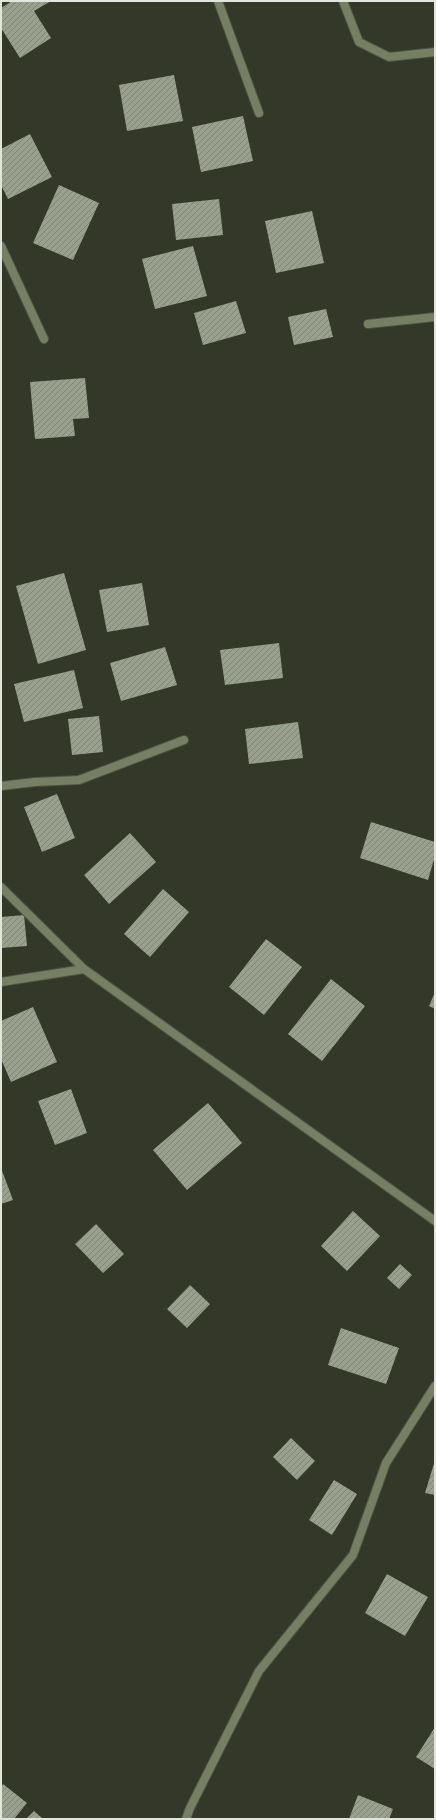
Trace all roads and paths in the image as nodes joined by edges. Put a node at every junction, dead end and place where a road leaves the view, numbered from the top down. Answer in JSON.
{"nodes":[{"id":1,"x":218,"y":1,"type":"edge"},
{"id":2,"x":343,"y":1,"type":"edge"},
{"id":3,"x":435,"y":52,"type":"edge"},
{"id":4,"x":259,"y":113,"type":"dead end"},
{"id":5,"x":1,"y":246,"type":"edge"},
{"id":6,"x":435,"y":318,"type":"edge"},
{"id":7,"x":368,"y":324,"type":"dead end"},
{"id":8,"x":44,"y":339,"type":"dead end"},
{"id":9,"x":184,"y":740,"type":"dead end"},
{"id":10,"x":1,"y":786,"type":"edge"},
{"id":11,"x":1,"y":888,"type":"edge"},
{"id":12,"x":84,"y":969,"type":"junction"},
{"id":13,"x":1,"y":982,"type":"edge"},
{"id":14,"x":435,"y":1221,"type":"edge"},
{"id":15,"x":435,"y":1386,"type":"edge"},
{"id":16,"x":186,"y":1819,"type":"edge"}],
"edges":[{"from":1,"to":4,"type":"street"},
{"from":2,"to":3,"type":"street"},
{"from":5,"to":8,"type":"street"},
{"from":6,"to":7,"type":"street"},
{"from":9,"to":10,"type":"street"},
{"from":11,"to":12,"type":"street"},
{"from":12,"to":13,"type":"street"},
{"from":12,"to":14,"type":"street"},
{"from":15,"to":16,"type":"street"}]}
